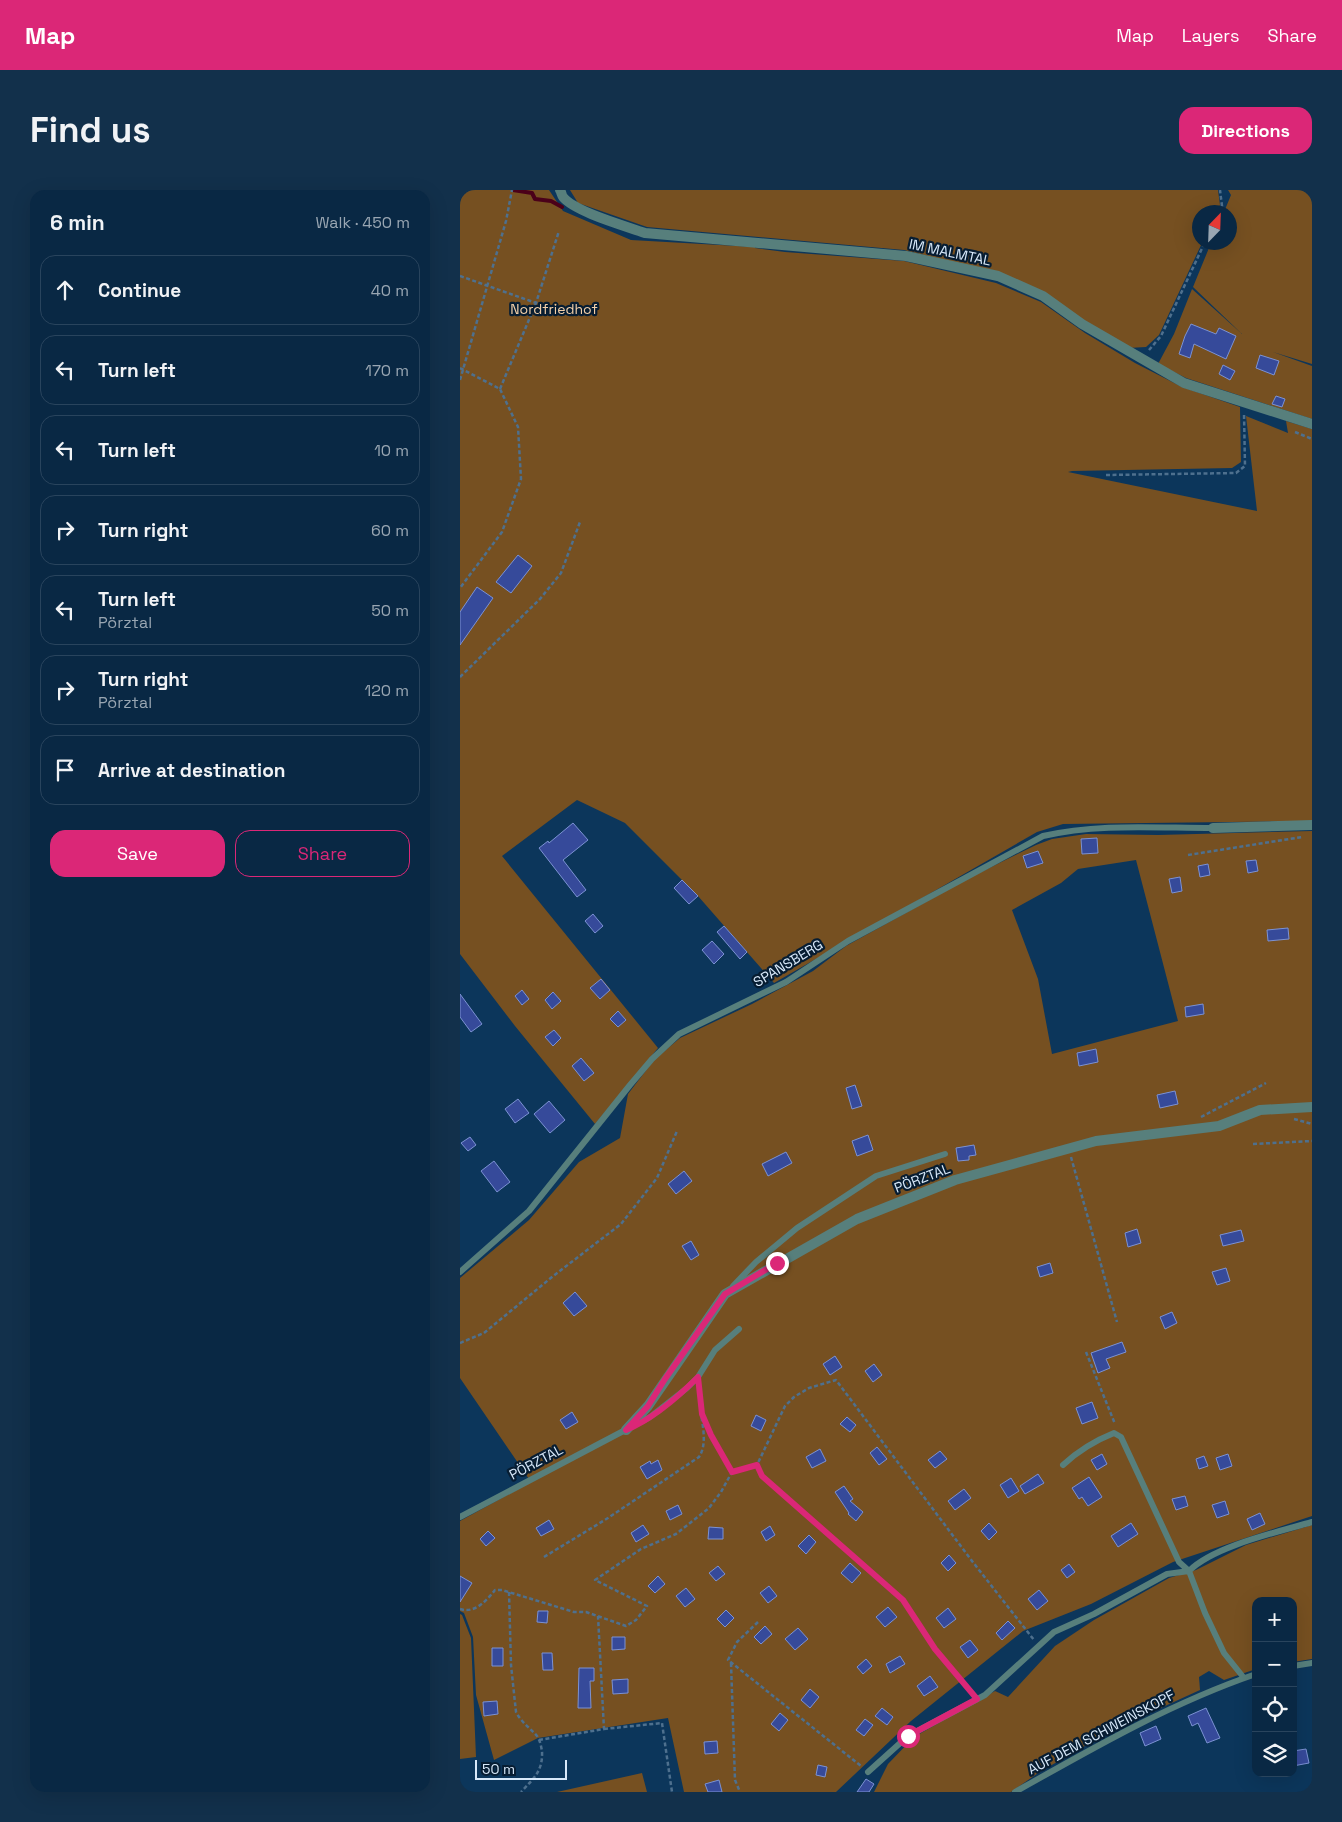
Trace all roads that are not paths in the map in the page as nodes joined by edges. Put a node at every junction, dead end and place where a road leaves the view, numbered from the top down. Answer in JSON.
{"nodes":[{"id":1,"x":560,"y":190,"type":"edge"},
{"id":2,"x":1312,"y":424,"type":"edge"},
{"id":3,"x":1213,"y":828,"type":"joint"},
{"id":4,"x":1310,"y":829,"type":"edge"},
{"id":5,"x":1312,"y":1106,"type":"edge"},
{"id":6,"x":945,"y":1154,"type":"dead end"},
{"id":7,"x":460,"y":1272,"type":"edge"},
{"id":8,"x":725,"y":1294,"type":"junction"},
{"id":9,"x":739,"y":1329,"type":"dead end"},
{"id":10,"x":626,"y":1430,"type":"junction"},
{"id":11,"x":1063,"y":1465,"type":"dead end"},
{"id":12,"x":460,"y":1517,"type":"edge"},
{"id":13,"x":1312,"y":1522,"type":"edge"},
{"id":14,"x":1189,"y":1571,"type":"junction"},
{"id":15,"x":1312,"y":1663,"type":"edge"},
{"id":16,"x":1297,"y":1665,"type":"edge"},
{"id":17,"x":1252,"y":1675,"type":"edge"},
{"id":18,"x":1244,"y":1678,"type":"junction"},
{"id":19,"x":868,"y":1772,"type":"road end"},
{"id":20,"x":1015,"y":1792,"type":"edge"}],
"edges":[{"from":1,"to":2,"type":"street","name":"IM MALMTAL"},
{"from":3,"to":4,"type":"street"},
{"from":3,"to":7,"type":"lane","name":"SPANSBERG"},
{"from":5,"to":8,"type":"street","name":"PÖRZTAL"},
{"from":6,"to":8,"type":"lane"},
{"from":8,"to":10,"type":"street","name":"PÖRZTAL"},
{"from":9,"to":10,"type":"lane","name":"PÖRZTAL"},
{"from":10,"to":12,"type":"lane","name":"PÖRZTAL"},
{"from":11,"to":14,"type":"lane"},
{"from":13,"to":14,"type":"lane"},
{"from":14,"to":18,"type":"lane"},
{"from":14,"to":19,"type":"lane"},
{"from":15,"to":16,"type":"lane"},
{"from":17,"to":18,"type":"lane","name":"AUF DEM SCHWEINSKOPF"},
{"from":18,"to":20,"type":"lane","name":"AUF DEM SCHWEINSKOPF"}]}
